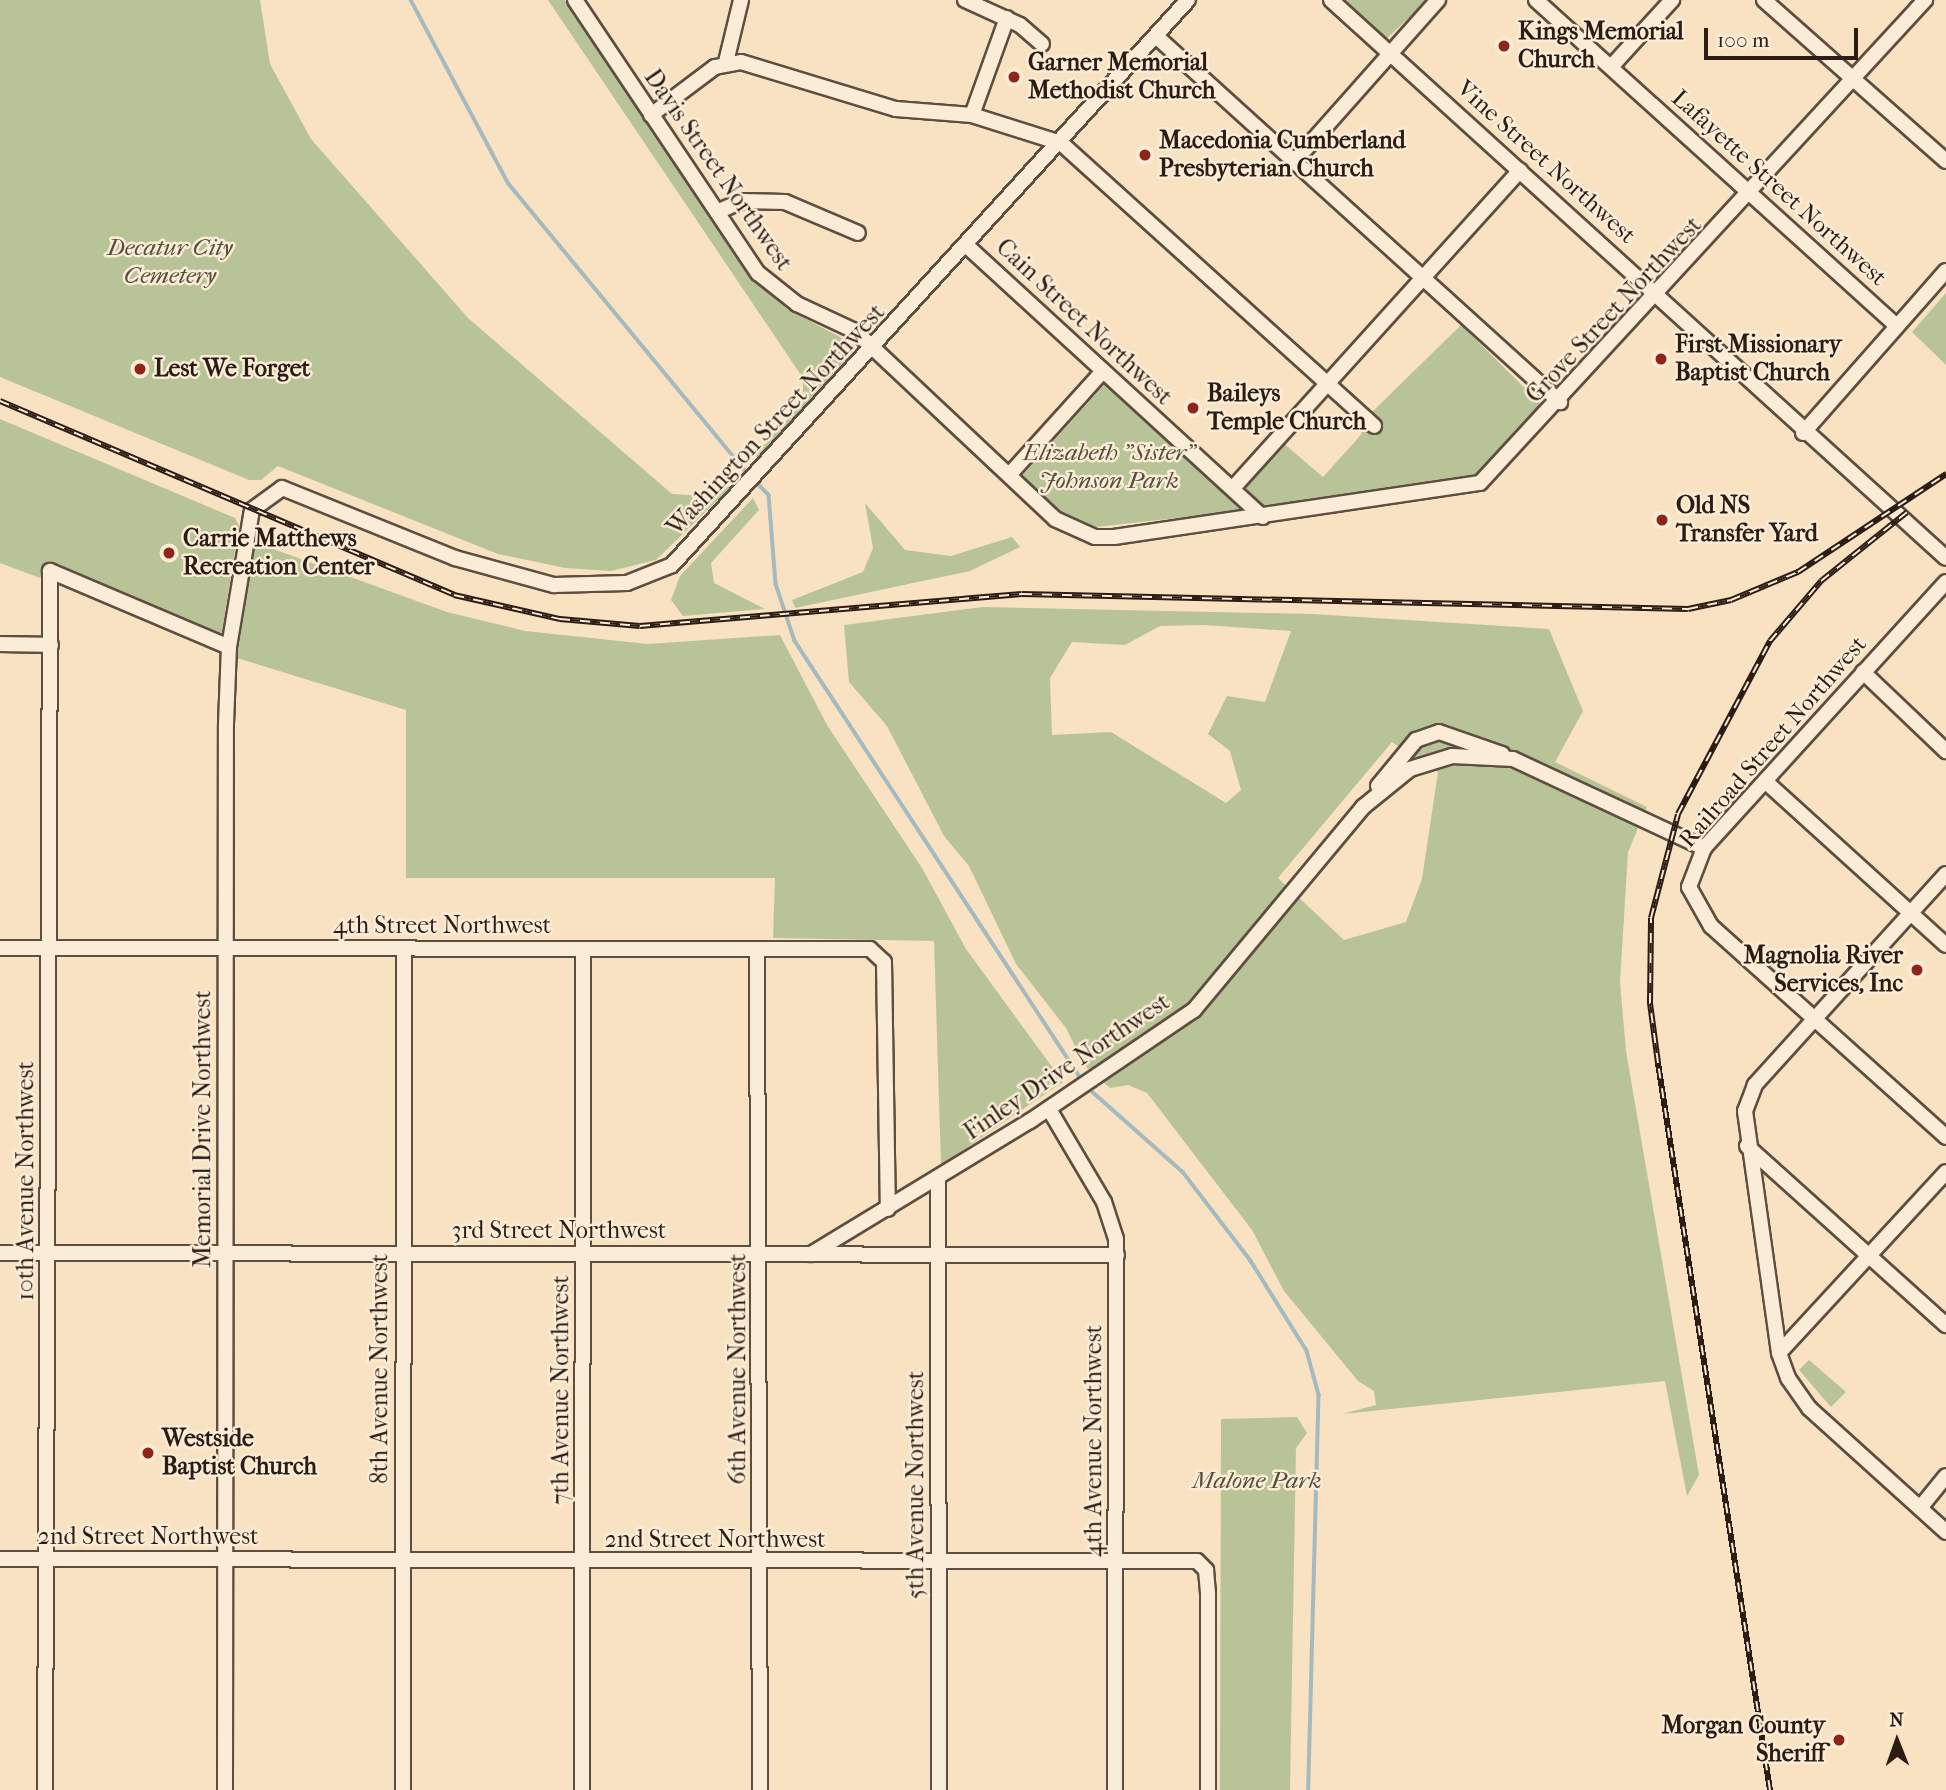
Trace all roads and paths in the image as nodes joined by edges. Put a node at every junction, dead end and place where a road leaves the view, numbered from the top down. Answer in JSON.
{"nodes":[{"id":1,"x":741,"y":0,"type":"edge"},
{"id":2,"x":965,"y":0,"type":"edge"},
{"id":3,"x":1188,"y":0,"type":"edge"},
{"id":4,"x":1331,"y":0,"type":"edge"},
{"id":5,"x":1438,"y":0,"type":"edge"},
{"id":6,"x":1536,"y":0,"type":"edge"},
{"id":7,"x":1672,"y":0,"type":"edge"},
{"id":8,"x":1764,"y":0,"type":"edge"},
{"id":9,"x":1925,"y":0,"type":"edge"},
{"id":10,"x":583,"y":3,"type":"edge"},
{"id":11,"x":1007,"y":18,"type":"junction"},
{"id":12,"x":1157,"y":37,"type":"junction"},
{"id":13,"x":1042,"y":44,"type":"dead end"},
{"id":14,"x":1391,"y":53,"type":"junction"},
{"id":15,"x":726,"y":62,"type":"junction"},
{"id":16,"x":1611,"y":67,"type":"junction"},
{"id":17,"x":1854,"y":78,"type":"junction"},
{"id":18,"x":651,"y":115,"type":"junction"},
{"id":19,"x":972,"y":115,"type":"junction"},
{"id":20,"x":1062,"y":143,"type":"junction"},
{"id":21,"x":1946,"y":161,"type":"edge"},
{"id":22,"x":1294,"y":162,"type":"junction"},
{"id":23,"x":1520,"y":170,"type":"junction"},
{"id":24,"x":1751,"y":194,"type":"junction"},
{"id":25,"x":718,"y":212,"type":"junction"},
{"id":26,"x":858,"y":233,"type":"dead end"},
{"id":27,"x":967,"y":246,"type":"junction"},
{"id":28,"x":1946,"y":271,"type":"edge"},
{"id":29,"x":1421,"y":276,"type":"junction"},
{"id":30,"x":1658,"y":294,"type":"junction"},
{"id":31,"x":1897,"y":326,"type":"junction"},
{"id":32,"x":873,"y":348,"type":"junction"},
{"id":33,"x":1103,"y":371,"type":"junction"},
{"id":34,"x":1327,"y":381,"type":"junction"},
{"id":35,"x":1560,"y":402,"type":"junction"},
{"id":36,"x":1374,"y":426,"type":"dead end"},
{"id":37,"x":1803,"y":433,"type":"junction"},
{"id":38,"x":1010,"y":474,"type":"junction"},
{"id":39,"x":282,"y":488,"type":"joint"},
{"id":40,"x":1233,"y":488,"type":"junction"},
{"id":41,"x":1263,"y":517,"type":"junction"},
{"id":42,"x":1946,"y":558,"type":"edge"},
{"id":43,"x":1946,"y":582,"type":"edge"},
{"id":44,"x":0,"y":644,"type":"edge"},
{"id":45,"x":51,"y":645,"type":"junction"},
{"id":46,"x":229,"y":647,"type":"junction"},
{"id":47,"x":1863,"y":672,"type":"junction"},
{"id":48,"x":1946,"y":751,"type":"edge"},
{"id":49,"x":1513,"y":759,"type":"junction"},
{"id":50,"x":1765,"y":781,"type":"junction"},
{"id":51,"x":1363,"y":807,"type":"junction"},
{"id":52,"x":1704,"y":848,"type":"junction"},
{"id":53,"x":1946,"y":874,"type":"edge"},
{"id":54,"x":1910,"y":912,"type":"junction"},
{"id":55,"x":1946,"y":945,"type":"edge"},
{"id":56,"x":0,"y":948,"type":"edge"},
{"id":57,"x":50,"y":948,"type":"junction"},
{"id":58,"x":404,"y":948,"type":"junction"},
{"id":59,"x":227,"y":949,"type":"junction"},
{"id":60,"x":583,"y":949,"type":"junction"},
{"id":61,"x":757,"y":949,"type":"junction"},
{"id":62,"x":1815,"y":1018,"type":"junction"},
{"id":63,"x":1049,"y":1109,"type":"junction"},
{"id":64,"x":1946,"y":1137,"type":"edge"},
{"id":65,"x":1747,"y":1146,"type":"junction"},
{"id":66,"x":1946,"y":1172,"type":"edge"},
{"id":67,"x":938,"y":1179,"type":"junction"},
{"id":68,"x":888,"y":1209,"type":"junction"},
{"id":69,"x":0,"y":1253,"type":"edge"},
{"id":70,"x":48,"y":1253,"type":"junction"},
{"id":71,"x":225,"y":1253,"type":"junction"},
{"id":72,"x":403,"y":1253,"type":"junction"},
{"id":73,"x":583,"y":1253,"type":"junction"},
{"id":74,"x":761,"y":1253,"type":"junction"},
{"id":75,"x":939,"y":1254,"type":"junction"},
{"id":76,"x":810,"y":1255,"type":"junction"},
{"id":77,"x":1117,"y":1255,"type":"junction"},
{"id":78,"x":1870,"y":1256,"type":"junction"},
{"id":79,"x":1946,"y":1325,"type":"edge"},
{"id":80,"x":1779,"y":1353,"type":"junction"},
{"id":81,"x":1946,"y":1476,"type":"edge"},
{"id":82,"x":1920,"y":1507,"type":"junction"},
{"id":83,"x":1946,"y":1532,"type":"edge"},
{"id":84,"x":0,"y":1559,"type":"edge"},
{"id":85,"x":762,"y":1559,"type":"junction"},
{"id":86,"x":47,"y":1560,"type":"junction"},
{"id":87,"x":226,"y":1562,"type":"junction"},
{"id":88,"x":402,"y":1562,"type":"junction"},
{"id":89,"x":584,"y":1562,"type":"junction"},
{"id":90,"x":1117,"y":1562,"type":"junction"},
{"id":91,"x":939,"y":1563,"type":"junction"},
{"id":92,"x":45,"y":1790,"type":"edge"},
{"id":93,"x":225,"y":1790,"type":"edge"},
{"id":94,"x":403,"y":1790,"type":"edge"},
{"id":95,"x":582,"y":1790,"type":"edge"},
{"id":96,"x":760,"y":1790,"type":"edge"},
{"id":97,"x":939,"y":1790,"type":"edge"},
{"id":98,"x":1115,"y":1790,"type":"edge"},
{"id":99,"x":1208,"y":1790,"type":"edge"}],
"edges":[{"from":1,"to":15,"type":"street"},
{"from":2,"to":11,"type":"street"},
{"from":3,"to":12,"type":"street","name":"Washington Street Northwest"},
{"from":4,"to":14,"type":"street","name":"Vine Street Northwest"},
{"from":5,"to":14,"type":"street"},
{"from":6,"to":16,"type":"street","name":"Lafayette Street Northwest"},
{"from":7,"to":16,"type":"street"},
{"from":8,"to":17,"type":"street"},
{"from":9,"to":17,"type":"street","name":"Grove Street Northwest"},
{"from":10,"to":18,"type":"street","name":"Davis Street Northwest"},
{"from":11,"to":13,"type":"street"},
{"from":11,"to":19,"type":"street"},
{"from":12,"to":20,"type":"street","name":"Washington Street Northwest"},
{"from":12,"to":22,"type":"street"},
{"from":14,"to":22,"type":"street"},
{"from":14,"to":23,"type":"street","name":"Vine Street Northwest"},
{"from":15,"to":18,"type":"street"},
{"from":15,"to":19,"type":"street"},
{"from":16,"to":24,"type":"street","name":"Lafayette Street Northwest"},
{"from":17,"to":21,"type":"street"},
{"from":17,"to":24,"type":"street","name":"Grove Street Northwest"},
{"from":18,"to":25,"type":"street","name":"Davis Street Northwest"},
{"from":19,"to":20,"type":"street"},
{"from":20,"to":27,"type":"street","name":"Washington Street Northwest"},
{"from":20,"to":34,"type":"street"},
{"from":22,"to":29,"type":"street"},
{"from":23,"to":29,"type":"street"},
{"from":23,"to":30,"type":"street","name":"Vine Street Northwest"},
{"from":24,"to":30,"type":"street","name":"Grove Street Northwest"},
{"from":24,"to":31,"type":"street","name":"Lafayette Street Northwest"},
{"from":25,"to":26,"type":"street"},
{"from":25,"to":32,"type":"street","name":"Davis Street Northwest"},
{"from":27,"to":32,"type":"street","name":"Washington Street Northwest"},
{"from":27,"to":33,"type":"street","name":"Cain Street Northwest"},
{"from":28,"to":31,"type":"street"},
{"from":29,"to":34,"type":"street"},
{"from":29,"to":35,"type":"street"},
{"from":30,"to":35,"type":"street","name":"Grove Street Northwest"},
{"from":30,"to":37,"type":"street","name":"Vine Street Northwest"},
{"from":31,"to":37,"type":"street"},
{"from":32,"to":38,"type":"street","name":"Davis Street Northwest"},
{"from":32,"to":39,"type":"street","name":"Washington Street Northwest"},
{"from":33,"to":38,"type":"street"},
{"from":33,"to":40,"type":"street","name":"Cain Street Northwest"},
{"from":34,"to":36,"type":"street"},
{"from":34,"to":40,"type":"street"},
{"from":35,"to":41,"type":"street","name":"Grove Street Northwest"},
{"from":37,"to":42,"type":"street","name":"Vine Street Northwest"},
{"from":38,"to":41,"type":"street","name":"Grove Street Northwest"},
{"from":39,"to":46,"type":"street","name":"Memorial Drive Northwest"},
{"from":40,"to":41,"type":"street","name":"Cain Street Northwest"},
{"from":43,"to":47,"type":"street","name":"Railroad Street Northwest"},
{"from":44,"to":45,"type":"street"},
{"from":45,"to":46,"type":"street","name":"10th Avenue Northwest"},
{"from":45,"to":57,"type":"street","name":"10th Avenue Northwest"},
{"from":46,"to":59,"type":"street","name":"Memorial Drive Northwest"},
{"from":47,"to":48,"type":"street"},
{"from":47,"to":50,"type":"street","name":"Railroad Street Northwest"},
{"from":49,"to":51,"type":"street","name":"Finley Drive Northwest"},
{"from":49,"to":51,"type":"street","name":"Finley Drive Northwest"},
{"from":49,"to":52,"type":"street","name":"Finley Drive Northwest"},
{"from":50,"to":52,"type":"street","name":"Railroad Street Northwest"},
{"from":50,"to":54,"type":"street"},
{"from":51,"to":63,"type":"street","name":"Finley Drive Northwest"},
{"from":52,"to":62,"type":"street","name":"Railroad Street Northwest"},
{"from":53,"to":54,"type":"street"},
{"from":54,"to":55,"type":"street"},
{"from":54,"to":62,"type":"street"},
{"from":56,"to":57,"type":"street","name":"4th Street Northwest"},
{"from":57,"to":59,"type":"street","name":"4th Street Northwest"},
{"from":57,"to":70,"type":"street","name":"10th Avenue Northwest"},
{"from":58,"to":59,"type":"street","name":"4th Street Northwest"},
{"from":58,"to":60,"type":"street","name":"4th Street Northwest"},
{"from":58,"to":72,"type":"street","name":"8th Avenue Northwest"},
{"from":59,"to":71,"type":"street","name":"Memorial Drive Northwest"},
{"from":60,"to":61,"type":"street","name":"4th Street Northwest"},
{"from":60,"to":73,"type":"street","name":"7th Avenue Northwest"},
{"from":61,"to":68,"type":"street","name":"4th Street Northwest"},
{"from":61,"to":74,"type":"street","name":"6th Avenue Northwest"},
{"from":62,"to":64,"type":"street"},
{"from":62,"to":65,"type":"street"},
{"from":63,"to":67,"type":"street","name":"Finley Drive Northwest"},
{"from":63,"to":77,"type":"street","name":"4th Avenue Northwest"},
{"from":65,"to":78,"type":"street"},
{"from":65,"to":80,"type":"street"},
{"from":66,"to":78,"type":"street"},
{"from":67,"to":68,"type":"street","name":"Finley Drive Northwest"},
{"from":67,"to":75,"type":"street","name":"5th Avenue Northwest"},
{"from":68,"to":76,"type":"street","name":"Finley Drive Northwest"},
{"from":69,"to":70,"type":"street","name":"3rd Street Northwest"},
{"from":70,"to":71,"type":"street","name":"3rd Street Northwest"},
{"from":70,"to":86,"type":"street","name":"10th Avenue Northwest"},
{"from":71,"to":72,"type":"street","name":"3rd Street Northwest"},
{"from":71,"to":87,"type":"street","name":"Memorial Drive Northwest"},
{"from":72,"to":73,"type":"street","name":"3rd Street Northwest"},
{"from":72,"to":88,"type":"street","name":"8th Avenue Northwest"},
{"from":73,"to":74,"type":"street","name":"3rd Street Northwest"},
{"from":73,"to":89,"type":"street","name":"7th Avenue Northwest"},
{"from":74,"to":76,"type":"street","name":"3rd Street Northwest"},
{"from":74,"to":85,"type":"street","name":"6th Avenue Northwest"},
{"from":75,"to":76,"type":"street","name":"3rd Street Northwest"},
{"from":75,"to":77,"type":"street","name":"3rd Street Northwest"},
{"from":75,"to":91,"type":"street","name":"5th Avenue Northwest"},
{"from":77,"to":90,"type":"street","name":"4th Avenue Northwest"},
{"from":78,"to":79,"type":"street"},
{"from":78,"to":80,"type":"street"},
{"from":80,"to":82,"type":"street"},
{"from":81,"to":82,"type":"street"},
{"from":82,"to":83,"type":"street"},
{"from":84,"to":86,"type":"street","name":"2nd Street Northwest"},
{"from":85,"to":89,"type":"street","name":"2nd Street Northwest"},
{"from":85,"to":91,"type":"street","name":"2nd Street Northwest"},
{"from":85,"to":96,"type":"street","name":"6th Avenue Northwest"},
{"from":86,"to":87,"type":"street","name":"2nd Street Northwest"},
{"from":86,"to":92,"type":"street","name":"10th Avenue Northwest"},
{"from":87,"to":88,"type":"street","name":"2nd Street Northwest"},
{"from":87,"to":93,"type":"street","name":"Memorial Drive Northwest"},
{"from":88,"to":89,"type":"street","name":"2nd Street Northwest"},
{"from":88,"to":94,"type":"street","name":"8th Avenue Northwest"},
{"from":89,"to":95,"type":"street","name":"7th Avenue Northwest"},
{"from":90,"to":91,"type":"street","name":"2nd Street Northwest"},
{"from":90,"to":98,"type":"street","name":"4th Avenue Northwest"},
{"from":90,"to":99,"type":"street","name":"2nd Street Northwest"},
{"from":91,"to":97,"type":"street","name":"5th Avenue Northwest"}]}
